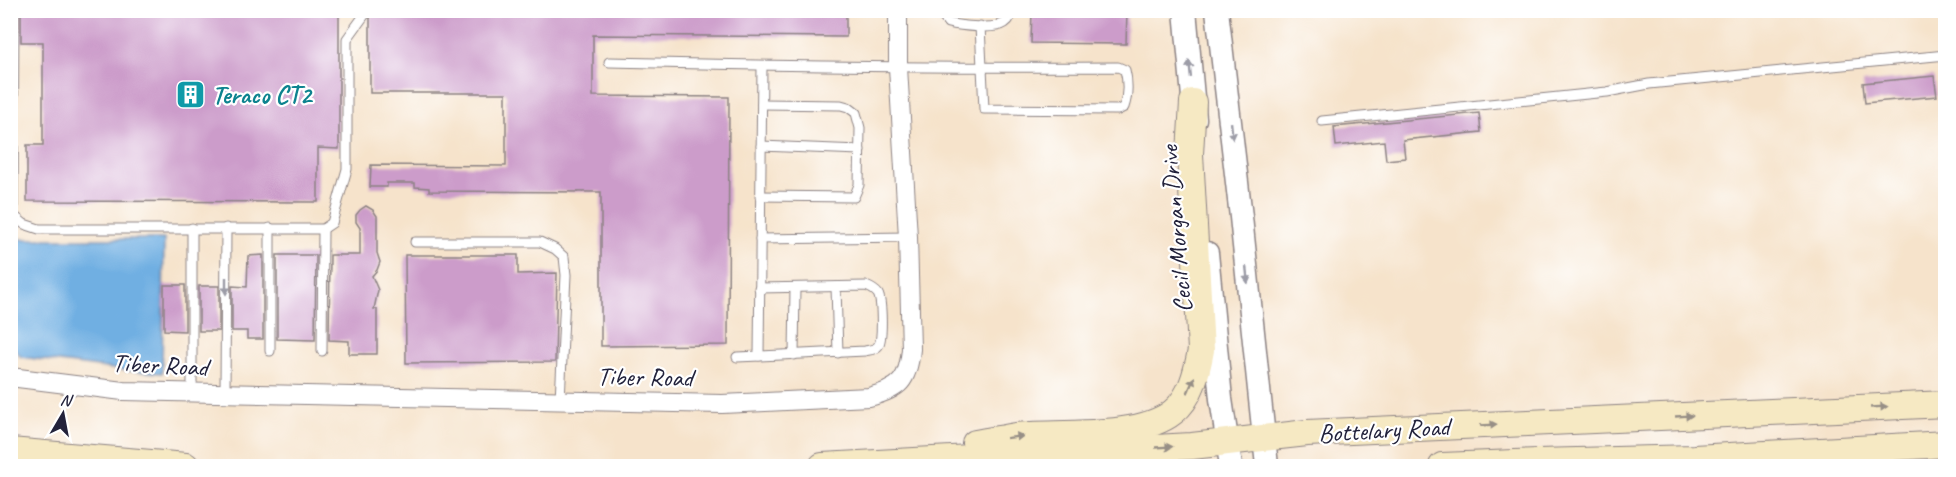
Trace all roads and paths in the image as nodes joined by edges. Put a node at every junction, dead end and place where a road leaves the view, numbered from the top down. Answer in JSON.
{"nodes":[{"id":1,"x":14,"y":10,"type":"edge"},
{"id":2,"x":368,"y":10,"type":"edge"},
{"id":3,"x":898,"y":10,"type":"edge"},
{"id":4,"x":943,"y":10,"type":"edge"},
{"id":5,"x":1012,"y":10,"type":"edge"},
{"id":6,"x":1217,"y":10,"type":"edge"},
{"id":7,"x":1185,"y":14,"type":"edge"},
{"id":8,"x":980,"y":26,"type":"junction"},
{"id":9,"x":1946,"y":55,"type":"edge"},
{"id":10,"x":609,"y":62,"type":"dead end"},
{"id":11,"x":762,"y":66,"type":"junction"},
{"id":12,"x":898,"y":67,"type":"junction"},
{"id":13,"x":983,"y":68,"type":"junction"},
{"id":14,"x":1193,"y":102,"type":"junction"},
{"id":15,"x":762,"y":104,"type":"junction"},
{"id":16,"x":1322,"y":121,"type":"dead end"},
{"id":17,"x":761,"y":146,"type":"junction"},
{"id":18,"x":860,"y":150,"type":"junction"},
{"id":19,"x":760,"y":196,"type":"junction"},
{"id":20,"x":192,"y":228,"type":"junction"},
{"id":21,"x":226,"y":228,"type":"junction"},
{"id":22,"x":270,"y":228,"type":"junction"},
{"id":23,"x":323,"y":229,"type":"junction"},
{"id":24,"x":908,"y":237,"type":"junction"},
{"id":25,"x":760,"y":239,"type":"junction"},
{"id":26,"x":415,"y":242,"type":"dead end"},
{"id":27,"x":836,"y":287,"type":"junction"},
{"id":28,"x":759,"y":288,"type":"junction"},
{"id":29,"x":795,"y":288,"type":"junction"},
{"id":30,"x":270,"y":351,"type":"dead end"},
{"id":31,"x":322,"y":351,"type":"dead end"},
{"id":32,"x":838,"y":353,"type":"junction"},
{"id":33,"x":794,"y":355,"type":"junction"},
{"id":34,"x":759,"y":356,"type":"junction"},
{"id":35,"x":737,"y":357,"type":"dead end"},
{"id":36,"x":10,"y":376,"type":"edge"},
{"id":37,"x":192,"y":392,"type":"junction"},
{"id":38,"x":225,"y":393,"type":"junction"},
{"id":39,"x":560,"y":400,"type":"junction"},
{"id":40,"x":1946,"y":404,"type":"edge"},
{"id":41,"x":1264,"y":437,"type":"junction"},
{"id":42,"x":1946,"y":444,"type":"edge"},
{"id":43,"x":10,"y":451,"type":"edge"},
{"id":44,"x":1229,"y":454,"type":"edge"},
{"id":45,"x":854,"y":464,"type":"junction"},
{"id":46,"x":186,"y":466,"type":"edge"},
{"id":47,"x":822,"y":466,"type":"edge"},
{"id":48,"x":1267,"y":466,"type":"edge"},
{"id":49,"x":1442,"y":466,"type":"edge"}],
"edges":[{"from":1,"to":20,"type":"lane"},
{"from":2,"to":23,"type":"lane"},
{"from":3,"to":12,"type":"street","name":"Tiber Road"},
{"from":4,"to":8,"type":"lane"},
{"from":5,"to":8,"type":"lane"},
{"from":6,"to":41,"type":"street","one_way":true},
{"from":14,"to":7,"type":"street","name":"Cecil Morgan Drive","one_way":true},
{"from":8,"to":13,"type":"lane"},
{"from":9,"to":16,"type":"lane"},
{"from":10,"to":11,"type":"lane"},
{"from":11,"to":12,"type":"lane"},
{"from":11,"to":15,"type":"lane"},
{"from":12,"to":13,"type":"lane"},
{"from":12,"to":24,"type":"street","name":"Tiber Road"},
{"from":13,"to":13,"type":"lane"},
{"from":14,"to":44,"type":"street","name":"Cecil Morgan Drive"},
{"from":45,"to":14,"type":"main road","one_way":true},
{"from":15,"to":17,"type":"lane"},
{"from":15,"to":18,"type":"lane"},
{"from":17,"to":18,"type":"lane"},
{"from":17,"to":19,"type":"lane"},
{"from":18,"to":19,"type":"lane"},
{"from":19,"to":25,"type":"lane"},
{"from":20,"to":21,"type":"lane"},
{"from":20,"to":37,"type":"lane"},
{"from":21,"to":22,"type":"lane"},
{"from":21,"to":38,"type":"lane","one_way":true},
{"from":22,"to":23,"type":"lane"},
{"from":22,"to":30,"type":"lane"},
{"from":23,"to":31,"type":"lane"},
{"from":24,"to":25,"type":"lane"},
{"from":24,"to":39,"type":"street","name":"Tiber Road"},
{"from":25,"to":28,"type":"lane"},
{"from":26,"to":39,"type":"lane"},
{"from":27,"to":29,"type":"lane"},
{"from":27,"to":32,"type":"lane"},
{"from":27,"to":32,"type":"lane"},
{"from":28,"to":29,"type":"lane"},
{"from":28,"to":34,"type":"lane"},
{"from":29,"to":33,"type":"lane"},
{"from":32,"to":33,"type":"lane"},
{"from":33,"to":34,"type":"lane"},
{"from":34,"to":35,"type":"lane"},
{"from":36,"to":37,"type":"street","name":"Tiber Road"},
{"from":37,"to":38,"type":"street","name":"Tiber Road"},
{"from":38,"to":39,"type":"street","name":"Tiber Road"},
{"from":41,"to":40,"type":"main road","name":"Bottelary Road","one_way":true},
{"from":41,"to":44,"type":"main road","name":"Bottelary Road"},
{"from":41,"to":48,"type":"street"},
{"from":42,"to":49,"type":"main road","name":"Bottelary Road"},
{"from":43,"to":46,"type":"main road"},
{"from":45,"to":44,"type":"main road","name":"Bottelary Road","one_way":true},
{"from":45,"to":47,"type":"main road","name":"Bottelary Road"}]}
